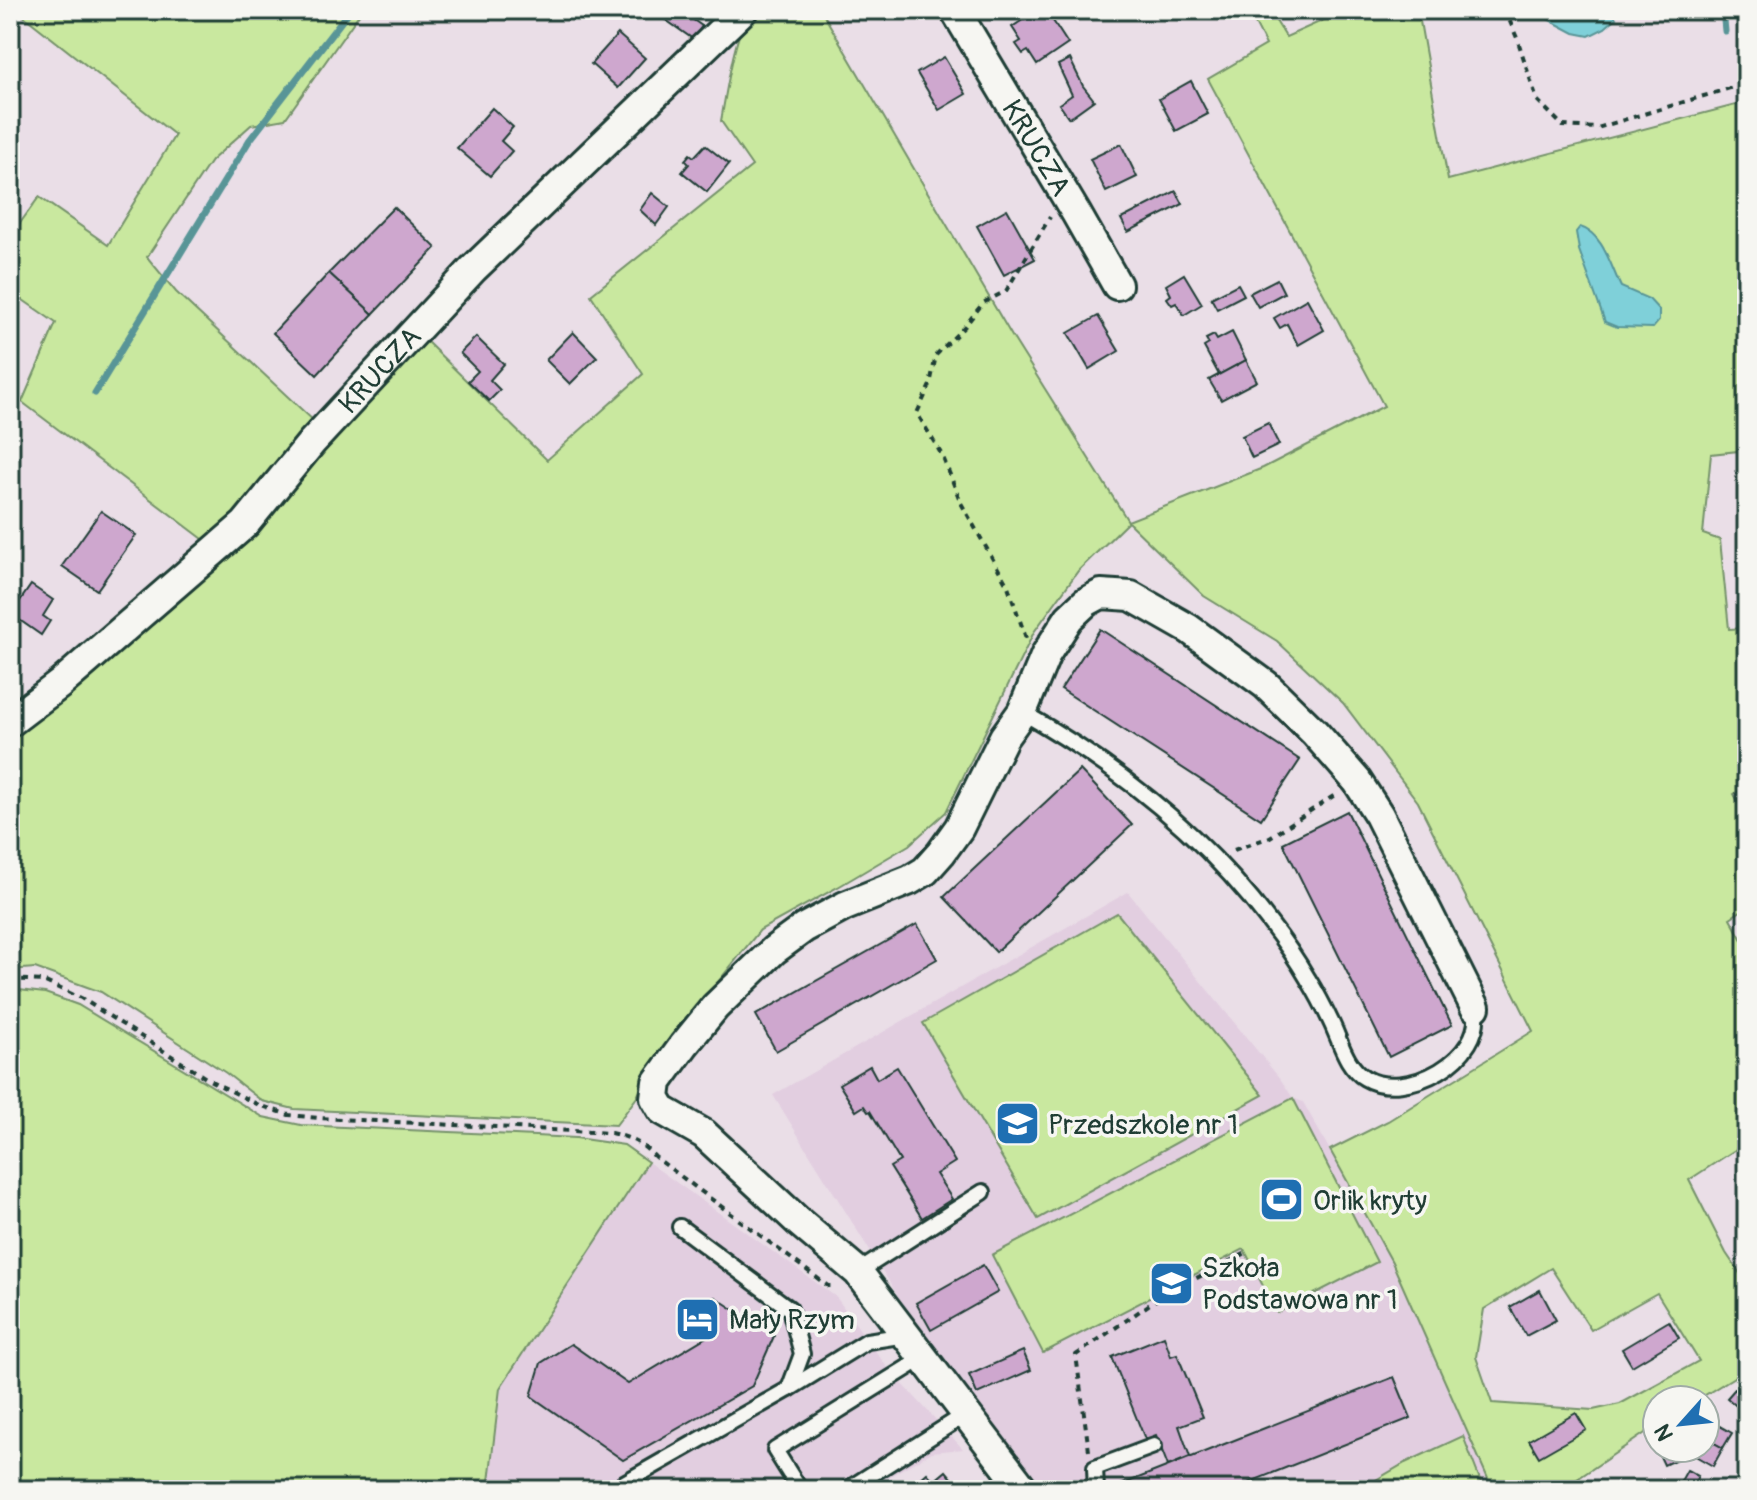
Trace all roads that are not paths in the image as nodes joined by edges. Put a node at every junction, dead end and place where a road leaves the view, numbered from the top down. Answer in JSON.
{"nodes":[{"id":1,"x":743,"y":10,"type":"edge"},
{"id":2,"x":955,"y":10,"type":"edge"},
{"id":3,"x":1117,"y":285,"type":"dead end"},
{"id":4,"x":1022,"y":712,"type":"junction"},
{"id":5,"x":10,"y":722,"type":"edge"},
{"id":6,"x":1475,"y":1007,"type":"joint"},
{"id":7,"x":983,"y":1192,"type":"dead end"},
{"id":8,"x":680,"y":1227,"type":"dead end"},
{"id":9,"x":863,"y":1280,"type":"junction"},
{"id":10,"x":906,"y":1335,"type":"junction"},
{"id":11,"x":923,"y":1358,"type":"junction"},
{"id":12,"x":789,"y":1389,"type":"junction"},
{"id":13,"x":966,"y":1414,"type":"junction"},
{"id":14,"x":1154,"y":1446,"type":"dead end"},
{"id":15,"x":624,"y":1483,"type":"dead end"},
{"id":16,"x":800,"y":1490,"type":"edge"},
{"id":17,"x":847,"y":1490,"type":"edge"},
{"id":18,"x":1024,"y":1490,"type":"edge"},
{"id":19,"x":1096,"y":1490,"type":"edge"}],
"edges":[{"from":1,"to":5,"type":"street","name":"KRUCZA"},
{"from":2,"to":3,"type":"street","name":"KRUCZA"},
{"from":4,"to":6,"type":"lane"},
{"from":4,"to":6,"type":"street"},
{"from":4,"to":9,"type":"street"},
{"from":7,"to":9,"type":"lane"},
{"from":8,"to":12,"type":"lane"},
{"from":9,"to":10,"type":"street"},
{"from":10,"to":11,"type":"street"},
{"from":10,"to":12,"type":"lane"},
{"from":11,"to":13,"type":"street"},
{"from":11,"to":16,"type":"lane"},
{"from":12,"to":15,"type":"lane"},
{"from":13,"to":17,"type":"lane"},
{"from":13,"to":18,"type":"street"},
{"from":14,"to":19,"type":"lane"}]}
